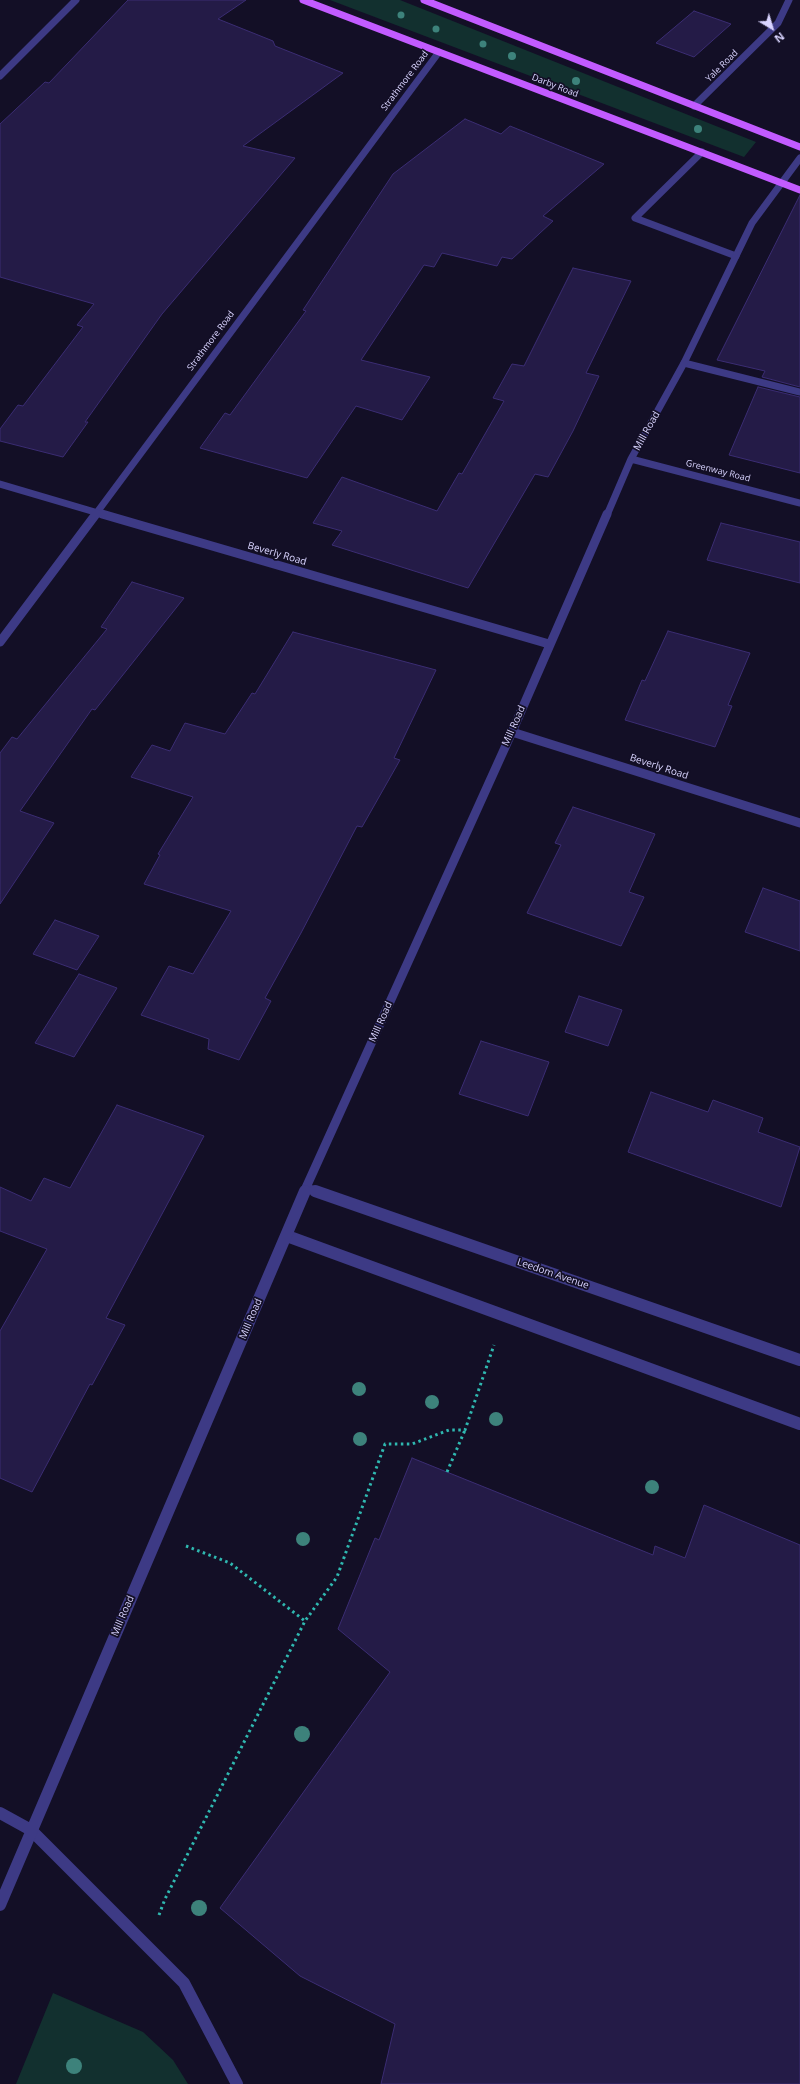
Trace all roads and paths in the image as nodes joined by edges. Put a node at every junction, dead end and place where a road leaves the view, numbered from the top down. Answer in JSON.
{"nodes":[{"id":1,"x":76,"y":0,"type":"edge"},
{"id":2,"x":303,"y":0,"type":"edge"},
{"id":3,"x":424,"y":0,"type":"edge"},
{"id":4,"x":789,"y":0,"type":"edge"},
{"id":5,"x":439,"y":52,"type":"junction"},
{"id":6,"x":0,"y":76,"type":"edge"},
{"id":7,"x":694,"y":106,"type":"junction"},
{"id":8,"x":800,"y":147,"type":"edge"},
{"id":9,"x":702,"y":152,"type":"junction"},
{"id":10,"x":800,"y":158,"type":"edge"},
{"id":11,"x":780,"y":182,"type":"junction"},
{"id":12,"x":800,"y":190,"type":"edge"},
{"id":13,"x":736,"y":256,"type":"junction"},
{"id":14,"x":684,"y":363,"type":"junction"},
{"id":15,"x":800,"y":392,"type":"edge"},
{"id":16,"x":631,"y":459,"type":"junction"},
{"id":17,"x":0,"y":484,"type":"edge"},
{"id":18,"x":800,"y":503,"type":"edge"},
{"id":19,"x":95,"y":513,"type":"junction"},
{"id":20,"x":0,"y":642,"type":"edge"},
{"id":21,"x":549,"y":644,"type":"junction"},
{"id":22,"x":512,"y":732,"type":"junction"},
{"id":23,"x":800,"y":823,"type":"edge"},
{"id":24,"x":306,"y":1188,"type":"junction"},
{"id":25,"x":287,"y":1236,"type":"junction"},
{"id":26,"x":503,"y":1315,"type":"junction"},
{"id":27,"x":800,"y":1360,"type":"edge"},
{"id":28,"x":800,"y":1424,"type":"edge"},
{"id":29,"x":465,"y":1430,"type":"junction"},
{"id":30,"x":447,"y":1472,"type":"dead end"},
{"id":31,"x":158,"y":1536,"type":"junction"},
{"id":32,"x":305,"y":1621,"type":"junction"},
{"id":33,"x":0,"y":1813,"type":"edge"},
{"id":34,"x":31,"y":1830,"type":"junction"},
{"id":35,"x":0,"y":1905,"type":"edge"},
{"id":36,"x":147,"y":1945,"type":"junction"},
{"id":37,"x":237,"y":2084,"type":"edge"}],
"edges":[{"from":1,"to":6,"type":"street"},
{"from":2,"to":5,"type":"main road","name":"Darby Road"},
{"from":3,"to":7,"type":"main road"},
{"from":4,"to":7,"type":"street","name":"Yale Road"},
{"from":5,"to":9,"type":"main road","name":"Darby Road"},
{"from":5,"to":19,"type":"street","name":"Strathmore Road"},
{"from":7,"to":8,"type":"main road"},
{"from":9,"to":11,"type":"main road","name":"Darby Road"},
{"from":9,"to":13,"type":"street"},
{"from":10,"to":11,"type":"street","name":"Mill Road"},
{"from":11,"to":12,"type":"main road","name":"Darby Road"},
{"from":11,"to":13,"type":"street","name":"Mill Road"},
{"from":13,"to":14,"type":"street","name":"Mill Road"},
{"from":14,"to":15,"type":"street"},
{"from":14,"to":16,"type":"street","name":"Mill Road"},
{"from":16,"to":18,"type":"street","name":"Greenway Road"},
{"from":16,"to":21,"type":"street","name":"Mill Road"},
{"from":17,"to":19,"type":"street","name":"Beverly Road"},
{"from":19,"to":20,"type":"street","name":"Strathmore Road"},
{"from":19,"to":21,"type":"street","name":"Beverly Road"},
{"from":21,"to":22,"type":"street","name":"Mill Road"},
{"from":22,"to":23,"type":"street","name":"Beverly Road"},
{"from":22,"to":24,"type":"street","name":"Mill Road"},
{"from":24,"to":25,"type":"street","name":"Mill Road"},
{"from":24,"to":27,"type":"street","name":"Leedom Avenue"},
{"from":25,"to":26,"type":"street"},
{"from":25,"to":31,"type":"street","name":"Mill Road"},
{"from":26,"to":28,"type":"street"},
{"from":26,"to":29,"type":"path"},
{"from":29,"to":30,"type":"path"},
{"from":29,"to":32,"type":"path"},
{"from":31,"to":32,"type":"path"},
{"from":31,"to":34,"type":"street","name":"Mill Road"},
{"from":32,"to":36,"type":"path"},
{"from":33,"to":34,"type":"street"},
{"from":34,"to":35,"type":"street","name":"Mill Road"},
{"from":34,"to":36,"type":"street"},
{"from":36,"to":37,"type":"street"}]}
